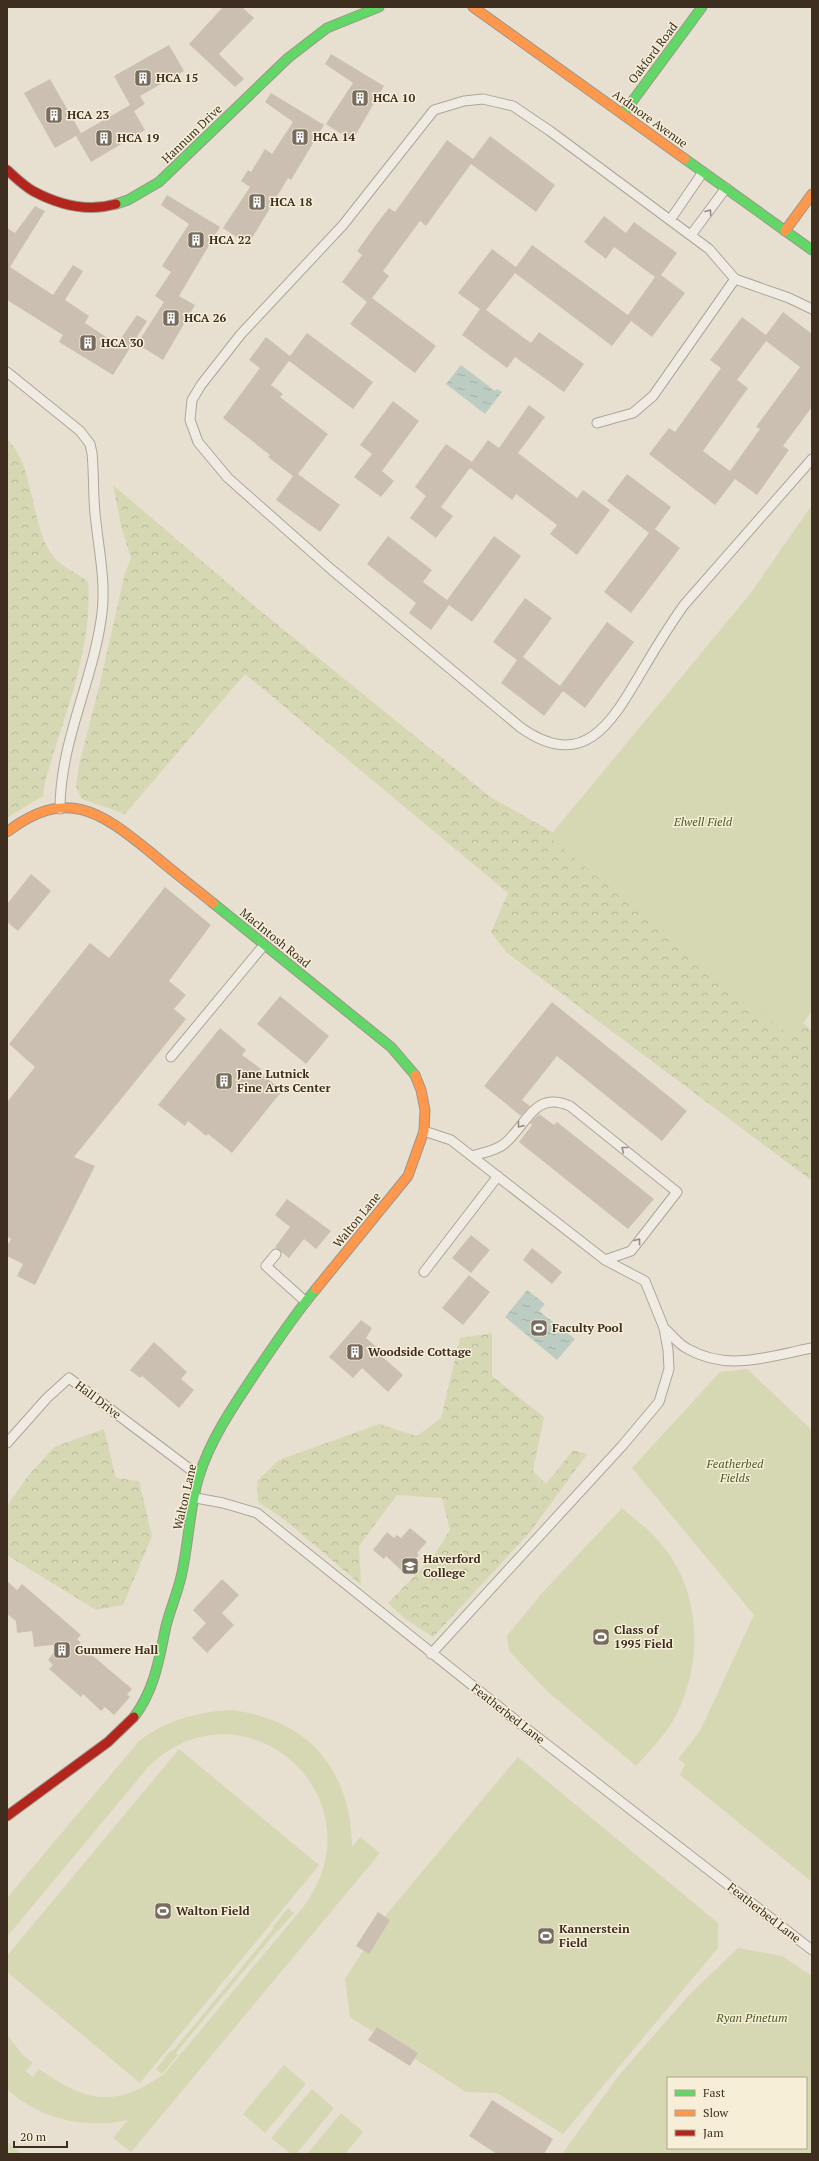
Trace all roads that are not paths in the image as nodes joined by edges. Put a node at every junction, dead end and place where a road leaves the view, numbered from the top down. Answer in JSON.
{"nodes":[{"id":1,"x":379,"y":7,"type":"edge"},
{"id":2,"x":473,"y":7,"type":"edge"},
{"id":3,"x":702,"y":7,"type":"edge"},
{"id":4,"x":623,"y":114,"type":"junction"},
{"id":5,"x":7,"y":170,"type":"edge"},
{"id":6,"x":703,"y":172,"type":"junction"},
{"id":7,"x":726,"y":188,"type":"junction"},
{"id":8,"x":812,"y":194,"type":"edge"},
{"id":9,"x":670,"y":220,"type":"junction"},
{"id":10,"x":785,"y":231,"type":"junction"},
{"id":11,"x":691,"y":235,"type":"junction"},
{"id":12,"x":812,"y":250,"type":"edge"},
{"id":13,"x":735,"y":279,"type":"junction"},
{"id":14,"x":812,"y":309,"type":"edge"},
{"id":15,"x":7,"y":372,"type":"edge"},
{"id":16,"x":597,"y":423,"type":"dead end"},
{"id":17,"x":812,"y":458,"type":"edge"},
{"id":18,"x":60,"y":808,"type":"junction"},
{"id":19,"x":7,"y":832,"type":"edge"},
{"id":20,"x":264,"y":945,"type":"junction"},
{"id":21,"x":171,"y":1057,"type":"dead end"},
{"id":22,"x":424,"y":1131,"type":"junction"},
{"id":23,"x":472,"y":1156,"type":"junction"},
{"id":24,"x":498,"y":1176,"type":"junction"},
{"id":25,"x":276,"y":1254,"type":"dead end"},
{"id":26,"x":605,"y":1260,"type":"junction"},
{"id":27,"x":424,"y":1272,"type":"dead end"},
{"id":28,"x":306,"y":1302,"type":"junction"},
{"id":29,"x":664,"y":1328,"type":"junction"},
{"id":30,"x":812,"y":1348,"type":"edge"},
{"id":31,"x":7,"y":1443,"type":"edge"},
{"id":32,"x":199,"y":1476,"type":"junction"},
{"id":33,"x":196,"y":1498,"type":"junction"},
{"id":34,"x":431,"y":1654,"type":"junction"},
{"id":35,"x":7,"y":1816,"type":"edge"},
{"id":36,"x":812,"y":1950,"type":"edge"}],
"edges":[{"from":1,"to":5,"type":"street","name":"Hannum Drive"},
{"from":2,"to":4,"type":"street","name":"Ardmore Avenue"},
{"from":3,"to":4,"type":"street","name":"Oakford Road"},
{"from":4,"to":6,"type":"street","name":"Ardmore Avenue"},
{"from":6,"to":7,"type":"street","name":"Ardmore Avenue"},
{"from":6,"to":9,"type":"lane"},
{"from":7,"to":10,"type":"street","name":"Ardmore Avenue"},
{"from":11,"to":7,"type":"lane","one_way":true},
{"from":8,"to":10,"type":"street"},
{"from":9,"to":11,"type":"lane"},
{"from":9,"to":17,"type":"lane"},
{"from":10,"to":12,"type":"street","name":"Ardmore Avenue"},
{"from":11,"to":13,"type":"lane"},
{"from":13,"to":14,"type":"lane"},
{"from":13,"to":16,"type":"lane"},
{"from":15,"to":18,"type":"lane"},
{"from":18,"to":19,"type":"street","name":"MacIntosh Road"},
{"from":18,"to":20,"type":"street","name":"MacIntosh Road"},
{"from":20,"to":21,"type":"lane"},
{"from":20,"to":22,"type":"street","name":"MacIntosh Road"},
{"from":22,"to":23,"type":"lane"},
{"from":22,"to":28,"type":"street","name":"Walton Lane"},
{"from":23,"to":24,"type":"lane"},
{"from":26,"to":23,"type":"lane","one_way":true},
{"from":24,"to":26,"type":"lane"},
{"from":24,"to":27,"type":"lane"},
{"from":25,"to":28,"type":"lane"},
{"from":26,"to":29,"type":"lane"},
{"from":28,"to":32,"type":"street","name":"Walton Lane"},
{"from":29,"to":30,"type":"lane"},
{"from":29,"to":34,"type":"lane"},
{"from":31,"to":32,"type":"lane","name":"Hall Drive"},
{"from":32,"to":33,"type":"street","name":"Walton Lane"},
{"from":33,"to":34,"type":"lane","name":"Featherbed Lane"},
{"from":33,"to":35,"type":"street","name":"Walton Lane"},
{"from":34,"to":36,"type":"lane","name":"Featherbed Lane"}]}
